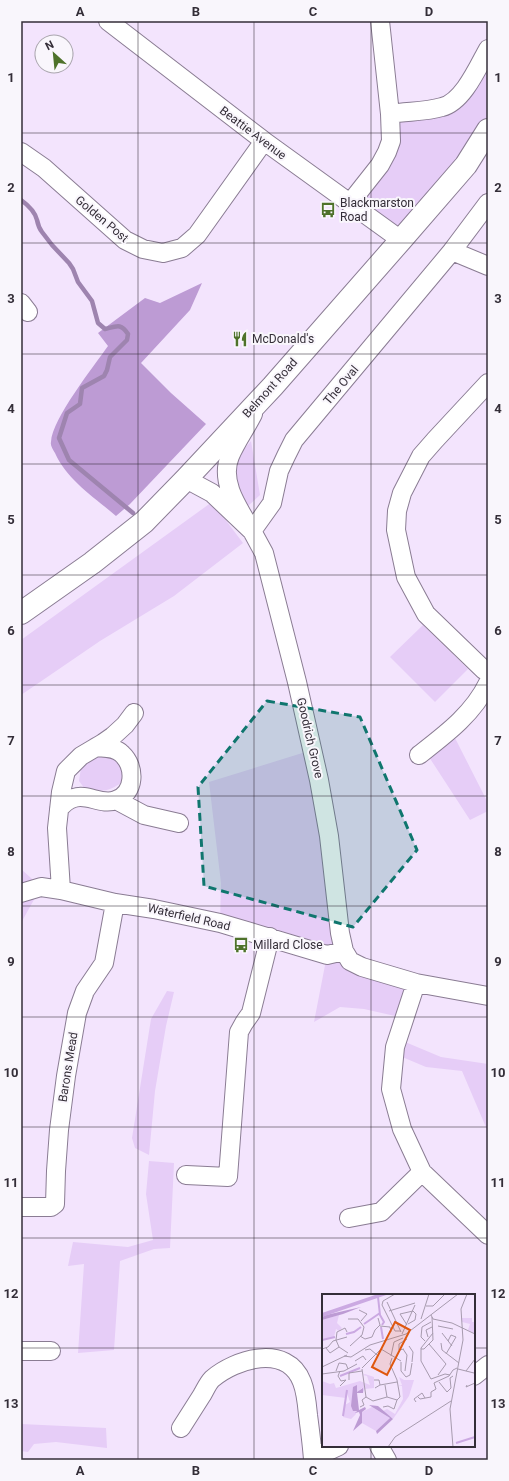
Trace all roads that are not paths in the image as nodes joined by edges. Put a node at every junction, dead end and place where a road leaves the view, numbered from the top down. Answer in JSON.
{"nodes":[{"id":1,"x":108,"y":21,"type":"edge"},
{"id":2,"x":380,"y":21,"type":"edge"},
{"id":3,"x":488,"y":49,"type":"edge"},
{"id":4,"x":390,"y":114,"type":"junction"},
{"id":5,"x":488,"y":130,"type":"edge"},
{"id":6,"x":264,"y":142,"type":"junction"},
{"id":7,"x":21,"y":152,"type":"edge"},
{"id":8,"x":350,"y":203,"type":"junction"},
{"id":9,"x":488,"y":203,"type":"edge"},
{"id":10,"x":402,"y":240,"type":"junction"},
{"id":11,"x":452,"y":251,"type":"junction"},
{"id":12,"x":488,"y":266,"type":"edge"},
{"id":13,"x":488,"y":383,"type":"edge"},
{"id":14,"x":273,"y":386,"type":"junction"},
{"id":15,"x":186,"y":479,"type":"junction"},
{"id":16,"x":252,"y":531,"type":"junction"},
{"id":17,"x":21,"y":613,"type":"edge"},
{"id":18,"x":488,"y":672,"type":"edge"},
{"id":19,"x":488,"y":683,"type":"edge"},
{"id":20,"x":134,"y":713,"type":"dead end"},
{"id":21,"x":96,"y":747,"type":"junction"},
{"id":22,"x":419,"y":755,"type":"dead end"},
{"id":23,"x":116,"y":800,"type":"junction"},
{"id":24,"x":59,"y":809,"type":"junction"},
{"id":25,"x":178,"y":823,"type":"dead end"},
{"id":26,"x":60,"y":890,"type":"junction"},
{"id":27,"x":21,"y":893,"type":"edge"},
{"id":28,"x":115,"y":903,"type":"junction"},
{"id":29,"x":270,"y":937,"type":"junction"},
{"id":30,"x":344,"y":951,"type":"junction"},
{"id":31,"x":416,"y":984,"type":"junction"},
{"id":32,"x":488,"y":996,"type":"edge"},
{"id":33,"x":422,"y":1172,"type":"junction"},
{"id":34,"x":186,"y":1175,"type":"dead end"},
{"id":35,"x":21,"y":1207,"type":"edge"},
{"id":36,"x":349,"y":1218,"type":"dead end"},
{"id":37,"x":488,"y":1235,"type":"edge"},
{"id":38,"x":21,"y":1351,"type":"edge"},
{"id":39,"x":51,"y":1351,"type":"dead end"},
{"id":40,"x":488,"y":1365,"type":"edge"},
{"id":41,"x":475,"y":1375,"type":"edge"},
{"id":42,"x":181,"y":1428,"type":"dead end"},
{"id":43,"x":337,"y":1447,"type":"edge"},
{"id":44,"x":380,"y":1447,"type":"edge"},
{"id":45,"x":313,"y":1459,"type":"edge"},
{"id":46,"x":387,"y":1460,"type":"edge"}],
"edges":[{"from":1,"to":6,"type":"street","name":"Beattie Avenue"},
{"from":2,"to":4,"type":"street"},
{"from":3,"to":4,"type":"street"},
{"from":4,"to":8,"type":"street"},
{"from":5,"to":10,"type":"highway","name":"Belmont Road"},
{"from":6,"to":7,"type":"street","name":"Golden Post"},
{"from":6,"to":8,"type":"street","name":"Beattie Avenue"},
{"from":8,"to":10,"type":"street","name":"Beattie Avenue"},
{"from":9,"to":11,"type":"street","name":"The Oval"},
{"from":10,"to":14,"type":"highway","name":"Belmont Road"},
{"from":11,"to":12,"type":"street"},
{"from":11,"to":16,"type":"street","name":"The Oval"},
{"from":13,"to":18,"type":"street"},
{"from":14,"to":15,"type":"highway","name":"Belmont Road"},
{"from":14,"to":16,"type":"street","name":"Goodrich Grove"},
{"from":15,"to":16,"type":"street","name":"Goodrich Grove"},
{"from":15,"to":17,"type":"highway","name":"Belmont Road"},
{"from":16,"to":30,"type":"street","name":"Goodrich Grove"},
{"from":19,"to":22,"type":"street"},
{"from":20,"to":21,"type":"street"},
{"from":21,"to":23,"type":"street"},
{"from":21,"to":24,"type":"street"},
{"from":23,"to":24,"type":"street"},
{"from":23,"to":25,"type":"street"},
{"from":24,"to":26,"type":"street"},
{"from":26,"to":27,"type":"street","name":"Waterfield Road"},
{"from":26,"to":28,"type":"street","name":"Waterfield Road"},
{"from":28,"to":29,"type":"street","name":"Waterfield Road"},
{"from":28,"to":35,"type":"street","name":"Barons Mead"},
{"from":29,"to":30,"type":"street","name":"Waterfield Road"},
{"from":29,"to":34,"type":"street"},
{"from":30,"to":31,"type":"street"},
{"from":31,"to":32,"type":"street"},
{"from":31,"to":33,"type":"street"},
{"from":33,"to":36,"type":"street"},
{"from":33,"to":37,"type":"street"},
{"from":38,"to":39,"type":"street"},
{"from":40,"to":41,"type":"street"},
{"from":42,"to":45,"type":"street"},
{"from":43,"to":45,"type":"street"},
{"from":44,"to":46,"type":"street"}]}
